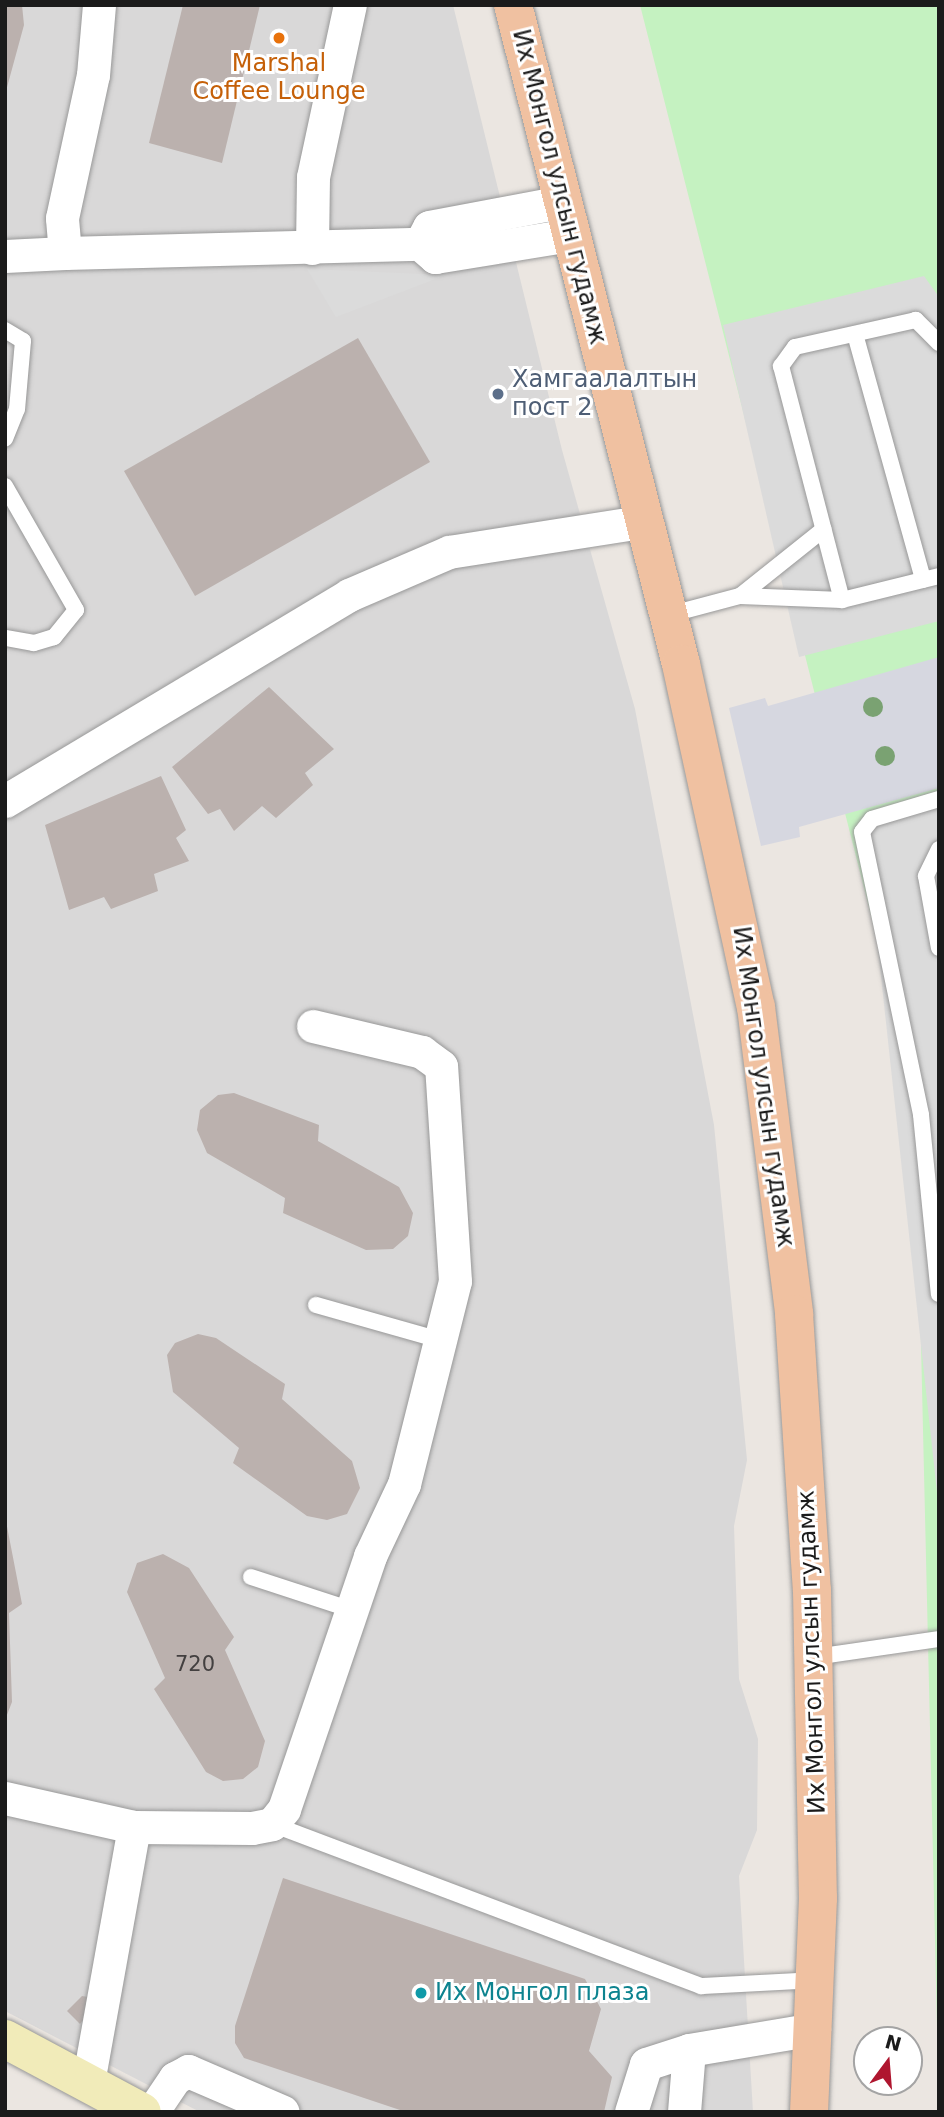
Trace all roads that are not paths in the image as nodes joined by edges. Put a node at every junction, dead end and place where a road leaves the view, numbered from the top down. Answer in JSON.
{"nodes":[{"id":1,"x":99,"y":5,"type":"edge"},
{"id":2,"x":350,"y":5,"type":"edge"},
{"id":3,"x":513,"y":5,"type":"edge"},
{"id":4,"x":566,"y":218,"type":"junction"},
{"id":5,"x":312,"y":248,"type":"junction"},
{"id":6,"x":65,"y":253,"type":"junction"},
{"id":7,"x":5,"y":257,"type":"edge"},
{"id":8,"x":5,"y":330,"type":"edge"},
{"id":9,"x":855,"y":334,"type":"junction"},
{"id":10,"x":939,"y":343,"type":"edge"},
{"id":11,"x":5,"y":439,"type":"edge"},
{"id":12,"x":5,"y":486,"type":"edge"},
{"id":13,"x":646,"y":521,"type":"junction"},
{"id":14,"x":824,"y":529,"type":"junction"},
{"id":15,"x":931,"y":578,"type":"edge"},
{"id":16,"x":740,"y":596,"type":"junction"},
{"id":17,"x":842,"y":600,"type":"junction"},
{"id":18,"x":668,"y":614,"type":"junction"},
{"id":19,"x":5,"y":638,"type":"edge"},
{"id":20,"x":939,"y":799,"type":"edge"},
{"id":21,"x":5,"y":801,"type":"edge"},
{"id":22,"x":939,"y":849,"type":"edge"},
{"id":23,"x":939,"y":948,"type":"edge"},
{"id":24,"x":313,"y":1026,"type":"dead end"},
{"id":25,"x":939,"y":1294,"type":"edge"},
{"id":26,"x":316,"y":1305,"type":"dead end"},
{"id":27,"x":440,"y":1340,"type":"junction"},
{"id":28,"x":250,"y":1577,"type":"dead end"},
{"id":29,"x":352,"y":1610,"type":"junction"},
{"id":30,"x":939,"y":1639,"type":"edge"},
{"id":31,"x":814,"y":1657,"type":"junction"},
{"id":32,"x":5,"y":1798,"type":"edge"},
{"id":33,"x":272,"y":1824,"type":"junction"},
{"id":34,"x":134,"y":1827,"type":"junction"},
{"id":35,"x":816,"y":1980,"type":"junction"},
{"id":36,"x":814,"y":2029,"type":"junction"},
{"id":37,"x":5,"y":2039,"type":"edge"},
{"id":38,"x":689,"y":2050,"type":"junction"},
{"id":39,"x":88,"y":2083,"type":"junction"},
{"id":40,"x":142,"y":2112,"type":"edge"},
{"id":41,"x":152,"y":2112,"type":"edge"},
{"id":42,"x":283,"y":2112,"type":"edge"},
{"id":43,"x":631,"y":2112,"type":"edge"},
{"id":44,"x":684,"y":2112,"type":"edge"},
{"id":45,"x":809,"y":2112,"type":"edge"}],
"edges":[{"from":1,"to":6,"type":"street"},
{"from":2,"to":5,"type":"street"},
{"from":3,"to":4,"type":"main road","name":"Их Монгол улсын гудамж"},
{"from":4,"to":5,"type":"street"},
{"from":4,"to":13,"type":"main road","name":"Их Монгол улсын гудамж"},
{"from":5,"to":6,"type":"street"},
{"from":6,"to":7,"type":"street"},
{"from":8,"to":11,"type":"lane"},
{"from":9,"to":10,"type":"lane"},
{"from":9,"to":14,"type":"lane"},
{"from":9,"to":15,"type":"lane"},
{"from":12,"to":19,"type":"lane"},
{"from":13,"to":18,"type":"main road","name":"Их Монгол улсын гудамж"},
{"from":13,"to":21,"type":"street"},
{"from":14,"to":16,"type":"lane"},
{"from":14,"to":17,"type":"lane"},
{"from":15,"to":17,"type":"lane"},
{"from":16,"to":17,"type":"lane"},
{"from":16,"to":18,"type":"lane"},
{"from":18,"to":31,"type":"main road","name":"Их Монгол улсын гудамж"},
{"from":20,"to":25,"type":"lane"},
{"from":22,"to":23,"type":"lane"},
{"from":24,"to":27,"type":"street"},
{"from":26,"to":27,"type":"lane"},
{"from":27,"to":29,"type":"street"},
{"from":28,"to":29,"type":"lane"},
{"from":29,"to":33,"type":"street"},
{"from":30,"to":31,"type":"lane"},
{"from":31,"to":35,"type":"main road","name":"Их Монгол улсын гудамж"},
{"from":32,"to":34,"type":"street"},
{"from":33,"to":34,"type":"street"},
{"from":33,"to":35,"type":"lane"},
{"from":34,"to":39,"type":"street"},
{"from":35,"to":36,"type":"main road","name":"Их Монгол улсын гудамж"},
{"from":36,"to":38,"type":"street"},
{"from":36,"to":45,"type":"main road","name":"Их Монгол улсын гудамж"},
{"from":37,"to":39,"type":"street"},
{"from":38,"to":43,"type":"street"},
{"from":38,"to":44,"type":"street"},
{"from":39,"to":40,"type":"street"},
{"from":41,"to":42,"type":"street"}]}
